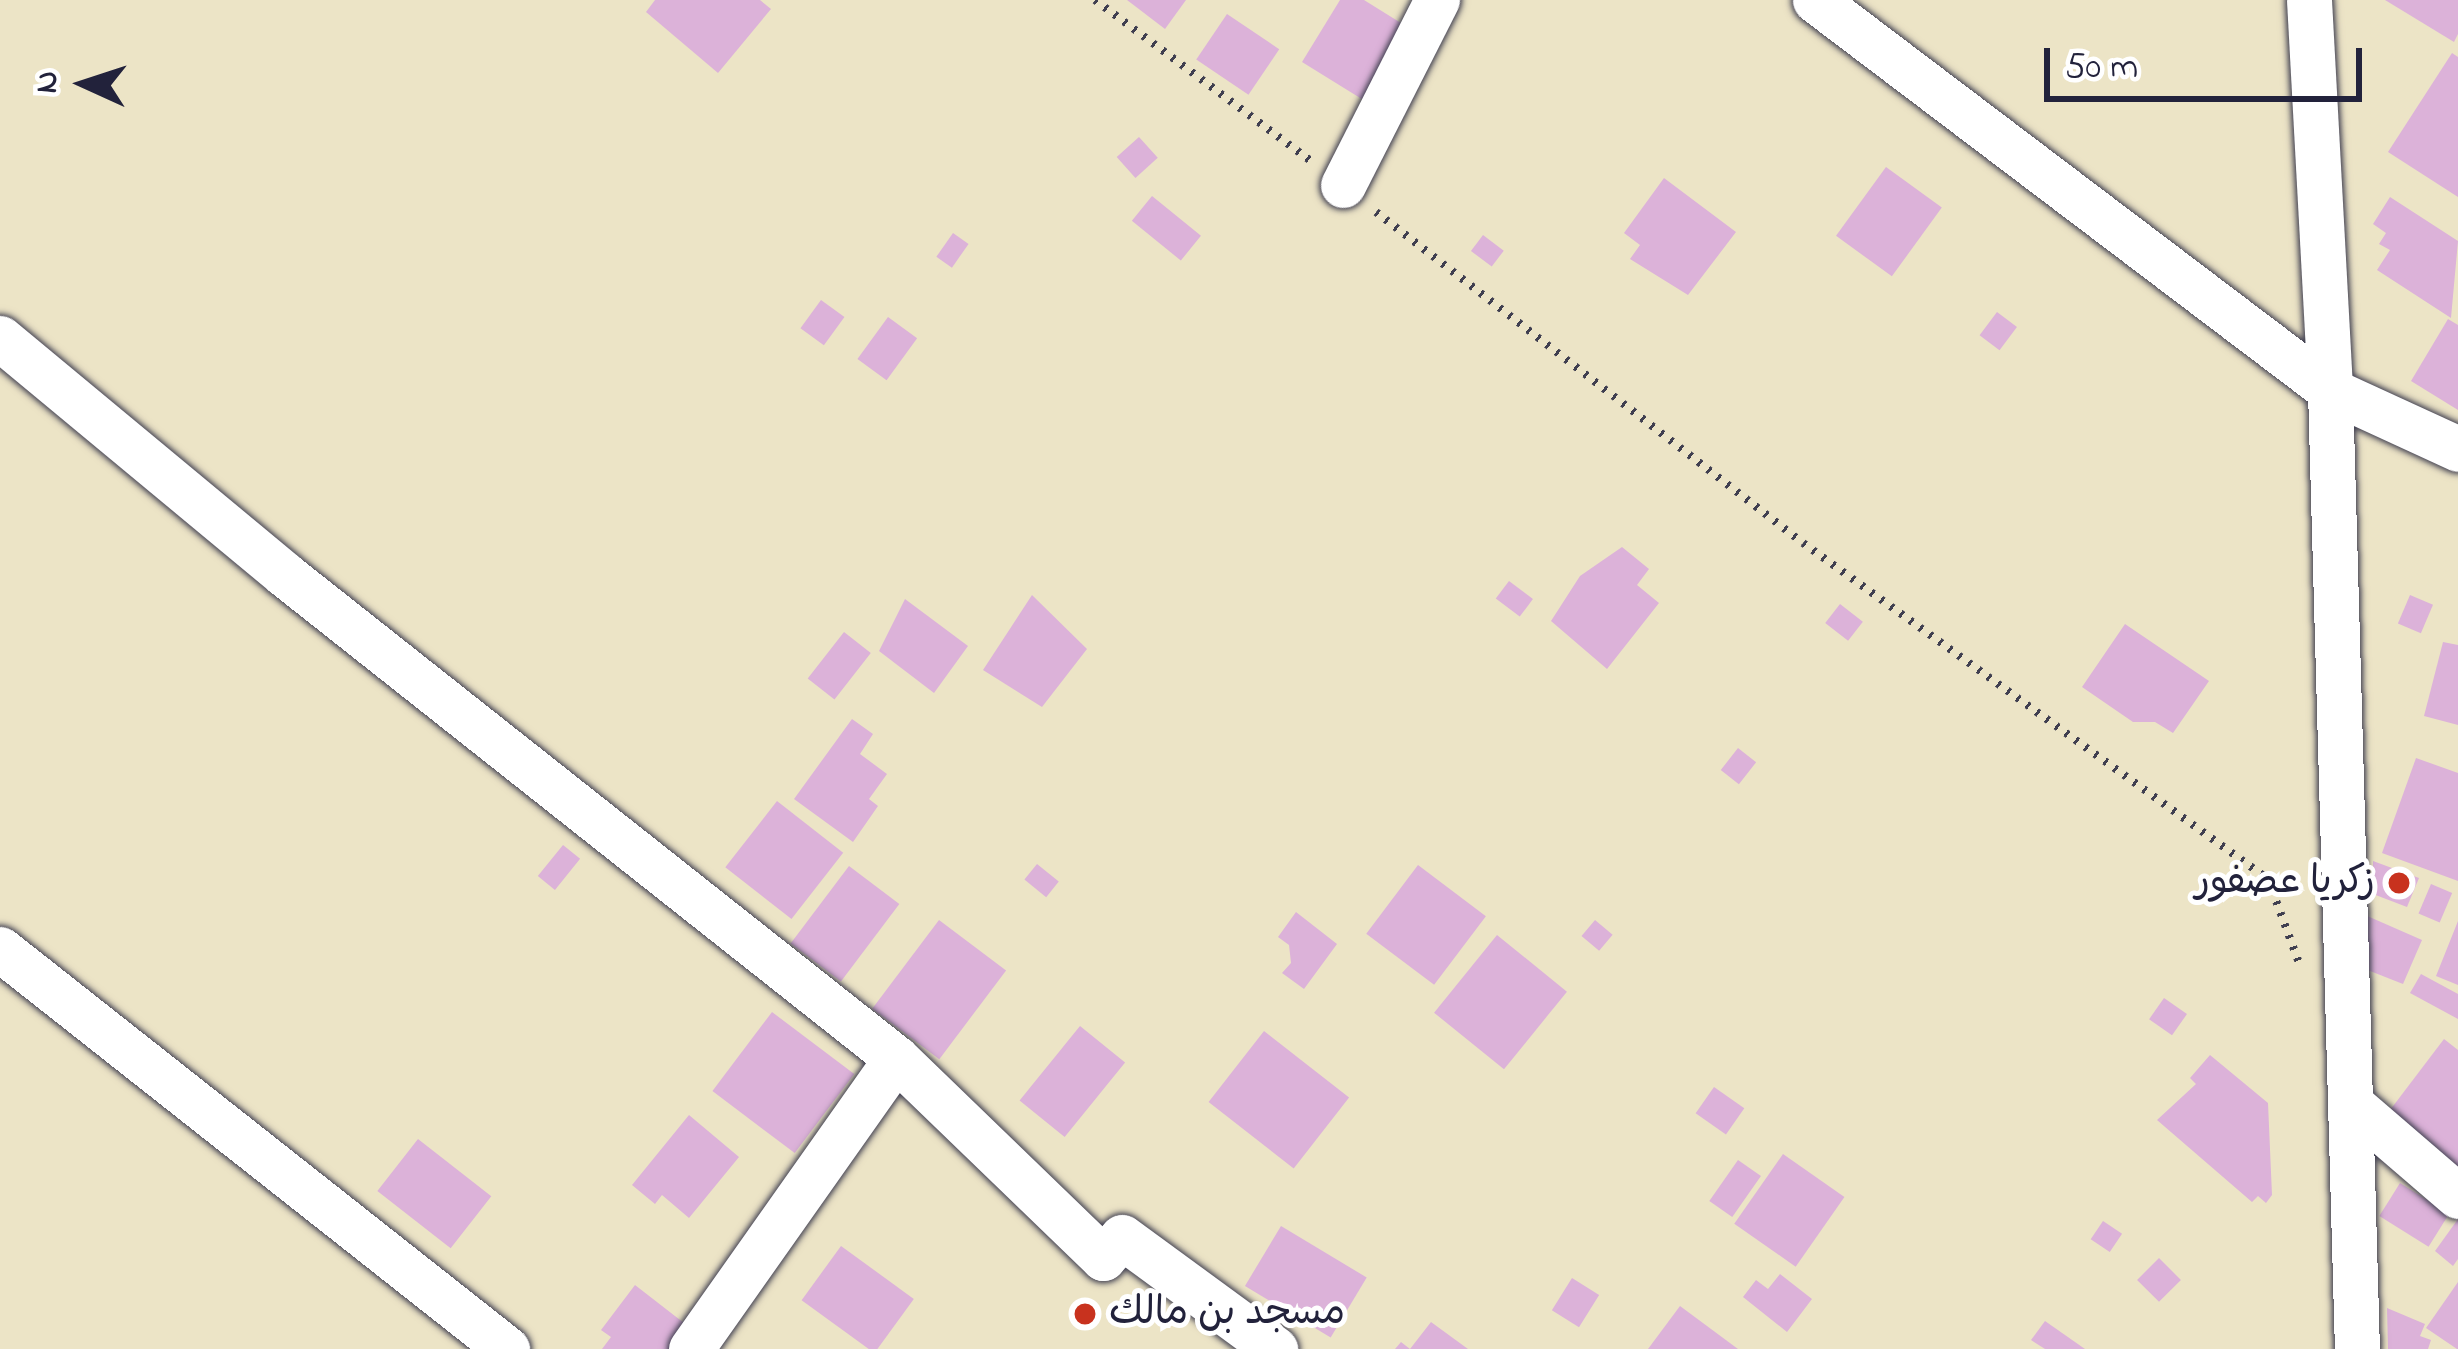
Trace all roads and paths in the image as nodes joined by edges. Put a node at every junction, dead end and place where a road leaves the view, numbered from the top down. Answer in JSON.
{"nodes":[{"id":1,"x":1095,"y":0,"type":"edge"},
{"id":2,"x":1437,"y":0,"type":"edge"},
{"id":3,"x":1815,"y":0,"type":"edge"},
{"id":4,"x":2309,"y":0,"type":"edge"},
{"id":5,"x":1342,"y":185,"type":"junction"},
{"id":6,"x":0,"y":338,"type":"edge"},
{"id":7,"x":2330,"y":390,"type":"junction"},
{"id":8,"x":2458,"y":449,"type":"edge"},
{"id":9,"x":0,"y":949,"type":"edge"},
{"id":10,"x":2306,"y":982,"type":"dead end"},
{"id":11,"x":896,"y":1058,"type":"junction"},
{"id":12,"x":2351,"y":1105,"type":"junction"},
{"id":13,"x":2458,"y":1196,"type":"edge"},
{"id":14,"x":507,"y":1349,"type":"edge"},
{"id":15,"x":691,"y":1349,"type":"edge"},
{"id":16,"x":1275,"y":1349,"type":"edge"},
{"id":17,"x":2357,"y":1349,"type":"edge"}],
"edges":[{"from":1,"to":5,"type":"path"},
{"from":2,"to":5,"type":"street"},
{"from":3,"to":7,"type":"street"},
{"from":4,"to":7,"type":"street"},
{"from":5,"to":10,"type":"path"},
{"from":6,"to":11,"type":"street"},
{"from":7,"to":8,"type":"street"},
{"from":7,"to":12,"type":"street"},
{"from":9,"to":14,"type":"street"},
{"from":11,"to":15,"type":"street"},
{"from":11,"to":16,"type":"street"},
{"from":12,"to":13,"type":"street"},
{"from":12,"to":17,"type":"street"}]}
